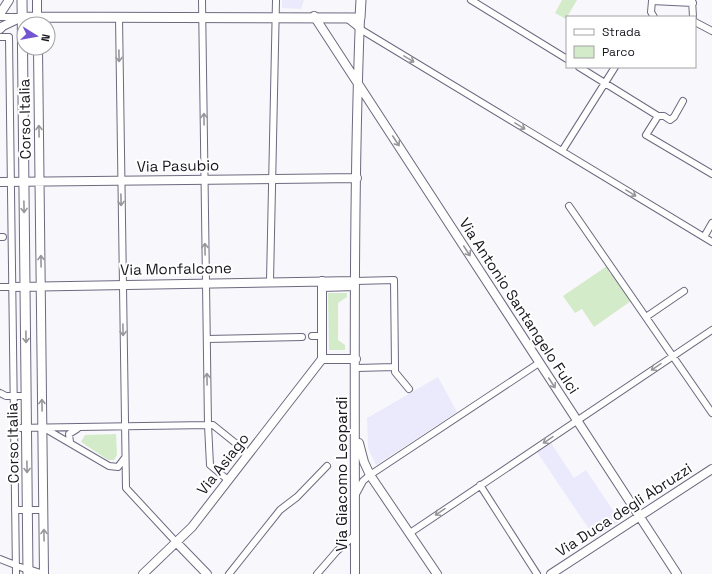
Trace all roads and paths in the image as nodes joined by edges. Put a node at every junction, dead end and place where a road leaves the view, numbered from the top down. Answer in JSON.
{"nodes":[{"id":1,"x":9,"y":0,"type":"edge"},
{"id":2,"x":22,"y":0,"type":"edge"},
{"id":3,"x":37,"y":0,"type":"edge"},
{"id":4,"x":202,"y":0,"type":"edge"},
{"id":5,"x":276,"y":0,"type":"edge"},
{"id":6,"x":471,"y":0,"type":"edge"},
{"id":7,"x":650,"y":0,"type":"edge"},
{"id":8,"x":693,"y":2,"type":"edge"},
{"id":9,"x":360,"y":9,"type":"edge"},
{"id":10,"x":0,"y":14,"type":"edge"},
{"id":11,"x":651,"y":15,"type":"edge"},
{"id":12,"x":22,"y":16,"type":"edge"},
{"id":13,"x":37,"y":16,"type":"edge"},
{"id":14,"x":202,"y":16,"type":"junction"},
{"id":15,"x":275,"y":16,"type":"junction"},
{"id":16,"x":314,"y":16,"type":"junction"},
{"id":17,"x":693,"y":16,"type":"edge"},
{"id":18,"x":0,"y":17,"type":"edge"},
{"id":19,"x":16,"y":17,"type":"edge"},
{"id":20,"x":119,"y":17,"type":"junction"},
{"id":21,"x":344,"y":17,"type":"junction"},
{"id":22,"x":56,"y":19,"type":"edge"},
{"id":23,"x":16,"y":20,"type":"edge"},
{"id":24,"x":696,"y":23,"type":"edge"},
{"id":25,"x":0,"y":29,"type":"edge"},
{"id":26,"x":360,"y":29,"type":"junction"},
{"id":27,"x":712,"y":31,"type":"edge"},
{"id":28,"x":0,"y":37,"type":"edge"},
{"id":29,"x":22,"y":56,"type":"edge"},
{"id":30,"x":38,"y":56,"type":"edge"},
{"id":31,"x":566,"y":58,"type":"edge"},
{"id":32,"x":581,"y":68,"type":"edge"},
{"id":33,"x":614,"y":68,"type":"edge"},
{"id":34,"x":357,"y":80,"type":"junction"},
{"id":35,"x":605,"y":83,"type":"junction"},
{"id":36,"x":358,"y":100,"type":"junction"},
{"id":37,"x":369,"y":100,"type":"junction"},
{"id":38,"x":684,"y":101,"type":"dead end"},
{"id":39,"x":658,"y":116,"type":"junction"},
{"id":40,"x":562,"y":151,"type":"junction"},
{"id":41,"x":712,"y":174,"type":"edge"},
{"id":42,"x":357,"y":178,"type":"junction"},
{"id":43,"x":272,"y":179,"type":"junction"},
{"id":44,"x":204,"y":180,"type":"junction"},
{"id":45,"x":121,"y":181,"type":"junction"},
{"id":46,"x":0,"y":182,"type":"edge"},
{"id":47,"x":11,"y":182,"type":"junction"},
{"id":48,"x":24,"y":182,"type":"junction"},
{"id":49,"x":39,"y":182,"type":"junction"},
{"id":50,"x":570,"y":206,"type":"dead end"},
{"id":51,"x":712,"y":223,"type":"edge"},
{"id":52,"x":704,"y":237,"type":"junction"},
{"id":53,"x":712,"y":242,"type":"edge"},
{"id":54,"x":355,"y":280,"type":"junction"},
{"id":55,"x":270,"y":281,"type":"junction"},
{"id":56,"x":206,"y":283,"type":"junction"},
{"id":57,"x":322,"y":284,"type":"junction"},
{"id":58,"x":122,"y":285,"type":"junction"},
{"id":59,"x":25,"y":286,"type":"junction"},
{"id":60,"x":41,"y":286,"type":"junction"},
{"id":61,"x":0,"y":287,"type":"edge"},
{"id":62,"x":12,"y":287,"type":"junction"},
{"id":63,"x":684,"y":291,"type":"dead end"},
{"id":64,"x":646,"y":317,"type":"junction"},
{"id":65,"x":712,"y":330,"type":"edge"},
{"id":66,"x":302,"y":336,"type":"dead end"},
{"id":67,"x":312,"y":336,"type":"dead end"},
{"id":68,"x":322,"y":336,"type":"junction"},
{"id":69,"x":207,"y":339,"type":"junction"},
{"id":70,"x":672,"y":356,"type":"junction"},
{"id":71,"x":320,"y":362,"type":"junction"},
{"id":72,"x":539,"y":363,"type":"junction"},
{"id":73,"x":356,"y":367,"type":"junction"},
{"id":74,"x":395,"y":367,"type":"junction"},
{"id":75,"x":408,"y":388,"type":"dead end"},
{"id":76,"x":0,"y":393,"type":"edge"},
{"id":77,"x":13,"y":396,"type":"junction"},
{"id":78,"x":26,"y":396,"type":"junction"},
{"id":79,"x":712,"y":412,"type":"edge"},
{"id":80,"x":577,"y":421,"type":"junction"},
{"id":81,"x":124,"y":426,"type":"junction"},
{"id":82,"x":208,"y":426,"type":"junction"},
{"id":83,"x":86,"y":427,"type":"junction"},
{"id":84,"x":14,"y":428,"type":"junction"},
{"id":85,"x":27,"y":428,"type":"junction"},
{"id":86,"x":43,"y":428,"type":"junction"},
{"id":87,"x":356,"y":433,"type":"junction"},
{"id":88,"x":70,"y":442,"type":"junction"},
{"id":89,"x":249,"y":454,"type":"junction"},
{"id":90,"x":125,"y":458,"type":"junction"},
{"id":91,"x":327,"y":466,"type":"dead end"},
{"id":92,"x":712,"y":469,"type":"edge"},
{"id":93,"x":370,"y":475,"type":"junction"},
{"id":94,"x":228,"y":480,"type":"junction"},
{"id":95,"x":480,"y":485,"type":"junction"},
{"id":96,"x":356,"y":494,"type":"junction"},
{"id":97,"x":15,"y":510,"type":"junction"},
{"id":98,"x":28,"y":510,"type":"junction"},
{"id":99,"x":44,"y":510,"type":"junction"},
{"id":100,"x":640,"y":517,"type":"junction"},
{"id":101,"x":410,"y":533,"type":"junction"},
{"id":102,"x":355,"y":535,"type":"junction"},
{"id":103,"x":176,"y":542,"type":"junction"},
{"id":104,"x":0,"y":559,"type":"edge"},
{"id":105,"x":15,"y":565,"type":"junction"},
{"id":106,"x":28,"y":572,"type":"edge"},
{"id":107,"x":205,"y":573,"type":"edge"},
{"id":108,"x":16,"y":574,"type":"edge"},
{"id":109,"x":40,"y":574,"type":"edge"},
{"id":110,"x":44,"y":574,"type":"edge"},
{"id":111,"x":143,"y":574,"type":"edge"},
{"id":112,"x":229,"y":574,"type":"edge"},
{"id":113,"x":317,"y":574,"type":"edge"},
{"id":114,"x":355,"y":574,"type":"edge"},
{"id":115,"x":437,"y":574,"type":"edge"},
{"id":116,"x":537,"y":574,"type":"edge"},
{"id":117,"x":551,"y":574,"type":"edge"},
{"id":118,"x":677,"y":574,"type":"edge"}],
"edges":[{"from":1,"to":10,"type":"main road"},
{"from":2,"to":12,"type":"main road","name":"Corso Italia"},
{"from":3,"to":13,"type":"main road"},
{"from":4,"to":14,"type":"street"},
{"from":5,"to":15,"type":"street"},
{"from":6,"to":31,"type":"street"},
{"from":7,"to":8,"type":"street"},
{"from":7,"to":11,"type":"street"},
{"from":8,"to":17,"type":"street"},
{"from":9,"to":21,"type":"main road"},
{"from":9,"to":26,"type":"main road"},
{"from":14,"to":15,"type":"main road"},
{"from":14,"to":20,"type":"main road"},
{"from":44,"to":14,"type":"street","one_way":true},
{"from":15,"to":16,"type":"main road"},
{"from":15,"to":43,"type":"street"},
{"from":16,"to":21,"type":"main road"},
{"from":16,"to":34,"type":"main road","name":"Via Antonio Santangelo Fulci"},
{"from":18,"to":19,"type":"street"},
{"from":20,"to":22,"type":"main road"},
{"from":20,"to":45,"type":"street","one_way":true},
{"from":21,"to":26,"type":"street"},
{"from":23,"to":25,"type":"main road"},
{"from":24,"to":27,"type":"street"},
{"from":26,"to":34,"type":"main road"},
{"from":26,"to":40,"type":"street","one_way":true},
{"from":28,"to":47,"type":"street"},
{"from":29,"to":48,"type":"main road","name":"Corso Italia"},
{"from":49,"to":30,"type":"main road","name":"Corso Italia","one_way":true},
{"from":32,"to":35,"type":"street"},
{"from":33,"to":35,"type":"street"},
{"from":34,"to":36,"type":"main road"},
{"from":34,"to":37,"type":"main road","name":"Via Antonio Santangelo Fulci"},
{"from":35,"to":39,"type":"street"},
{"from":35,"to":40,"type":"street"},
{"from":36,"to":37,"type":"main road"},
{"from":36,"to":42,"type":"main road"},
{"from":37,"to":72,"type":"main road","name":"Via Antonio Santangelo Fulci","one_way":true},
{"from":38,"to":39,"type":"street"},
{"from":39,"to":41,"type":"street"},
{"from":40,"to":52,"type":"street","one_way":true},
{"from":42,"to":43,"type":"main road","name":"Via Pasubio"},
{"from":42,"to":54,"type":"main road"},
{"from":43,"to":44,"type":"main road","name":"Via Pasubio"},
{"from":43,"to":55,"type":"street"},
{"from":44,"to":45,"type":"main road","name":"Via Pasubio"},
{"from":56,"to":44,"type":"street","one_way":true},
{"from":45,"to":49,"type":"main road","name":"Via Pasubio"},
{"from":45,"to":58,"type":"street","one_way":true},
{"from":46,"to":47,"type":"main road","name":"Via Pasubio"},
{"from":47,"to":48,"type":"main road","name":"Via Pasubio"},
{"from":47,"to":62,"type":"street"},
{"from":48,"to":49,"type":"main road","name":"Via Pasubio"},
{"from":48,"to":59,"type":"main road","name":"Corso Italia","one_way":true},
{"from":60,"to":49,"type":"main road","name":"Corso Italia","one_way":true},
{"from":50,"to":64,"type":"street"},
{"from":51,"to":52,"type":"street"},
{"from":52,"to":53,"type":"street"},
{"from":54,"to":57,"type":"main road","name":"Via Monfalcone"},
{"from":54,"to":73,"type":"main road","name":"Via Giacomo Leopardi"},
{"from":54,"to":74,"type":"street"},
{"from":55,"to":56,"type":"main road","name":"Via Monfalcone"},
{"from":55,"to":57,"type":"main road","name":"Via Monfalcone"},
{"from":56,"to":58,"type":"main road","name":"Via Monfalcone"},
{"from":56,"to":69,"type":"street"},
{"from":57,"to":68,"type":"main road"},
{"from":58,"to":60,"type":"main road","name":"Via Monfalcone"},
{"from":58,"to":81,"type":"street","one_way":true},
{"from":59,"to":60,"type":"main road","name":"Via Monfalcone"},
{"from":59,"to":62,"type":"main road","name":"Via Monfalcone"},
{"from":59,"to":78,"type":"main road","name":"Corso Italia","one_way":true},
{"from":86,"to":60,"type":"main road","name":"Corso Italia","one_way":true},
{"from":61,"to":62,"type":"street"},
{"from":62,"to":77,"type":"street"},
{"from":63,"to":64,"type":"street"},
{"from":64,"to":70,"type":"street"},
{"from":65,"to":70,"type":"street"},
{"from":66,"to":69,"type":"street"},
{"from":67,"to":68,"type":"street"},
{"from":68,"to":71,"type":"main road"},
{"from":82,"to":69,"type":"street","one_way":true},
{"from":70,"to":79,"type":"street"},
{"from":70,"to":80,"type":"street","one_way":true},
{"from":71,"to":73,"type":"main road"},
{"from":71,"to":89,"type":"main road","name":"Via Asiago"},
{"from":72,"to":80,"type":"main road","name":"Via Antonio Santangelo Fulci","one_way":true},
{"from":72,"to":93,"type":"street"},
{"from":73,"to":74,"type":"street"},
{"from":73,"to":87,"type":"main road","name":"Via Giacomo Leopardi"},
{"from":74,"to":75,"type":"street"},
{"from":76,"to":77,"type":"street"},
{"from":77,"to":78,"type":"street"},
{"from":77,"to":84,"type":"street"},
{"from":78,"to":85,"type":"main road","name":"Corso Italia"},
{"from":80,"to":95,"type":"street","one_way":true},
{"from":80,"to":100,"type":"main road","name":"Via Antonio Santangelo Fulci"},
{"from":81,"to":82,"type":"street"},
{"from":81,"to":83,"type":"street"},
{"from":81,"to":90,"type":"street"},
{"from":82,"to":89,"type":"street"},
{"from":82,"to":94,"type":"street"},
{"from":83,"to":86,"type":"street"},
{"from":83,"to":88,"type":"street"},
{"from":84,"to":85,"type":"street"},
{"from":84,"to":97,"type":"street"},
{"from":85,"to":86,"type":"street"},
{"from":85,"to":98,"type":"main road","name":"Corso Italia","one_way":true},
{"from":86,"to":88,"type":"street"},
{"from":86,"to":99,"type":"main road","name":"Corso Italia"},
{"from":87,"to":93,"type":"main road"},
{"from":87,"to":96,"type":"main road","name":"Via Giacomo Leopardi"},
{"from":88,"to":90,"type":"street"},
{"from":89,"to":94,"type":"main road","name":"Via Asiago"},
{"from":90,"to":103,"type":"street"},
{"from":91,"to":112,"type":"street"},
{"from":92,"to":100,"type":"main road","name":"Via Duca degli Abruzzi"},
{"from":93,"to":96,"type":"street"},
{"from":93,"to":101,"type":"main road"},
{"from":94,"to":103,"type":"main road","name":"Via Asiago"},
{"from":95,"to":101,"type":"street","one_way":true},
{"from":95,"to":116,"type":"street"},
{"from":96,"to":102,"type":"main road","name":"Via Giacomo Leopardi"},
{"from":97,"to":98,"type":"street"},
{"from":97,"to":105,"type":"street"},
{"from":98,"to":99,"type":"street"},
{"from":98,"to":106,"type":"main road","name":"Corso Italia"},
{"from":110,"to":99,"type":"main road","name":"Corso Italia","one_way":true},
{"from":100,"to":117,"type":"main road","name":"Via Duca degli Abruzzi"},
{"from":100,"to":118,"type":"main road","name":"Via Antonio Santangelo Fulci"},
{"from":101,"to":115,"type":"main road"},
{"from":102,"to":113,"type":"street"},
{"from":102,"to":114,"type":"main road","name":"Via Giacomo Leopardi"},
{"from":103,"to":107,"type":"main road"},
{"from":103,"to":111,"type":"main road","name":"Via Asiago"},
{"from":104,"to":105,"type":"street"},
{"from":105,"to":106,"type":"street"},
{"from":105,"to":108,"type":"street"},
{"from":106,"to":109,"type":"main road"}]}
